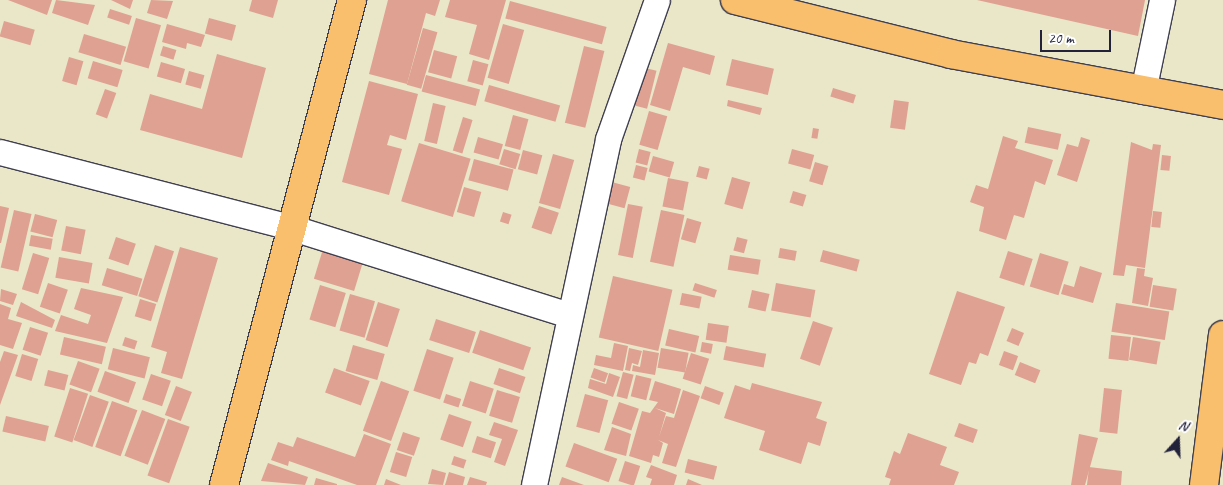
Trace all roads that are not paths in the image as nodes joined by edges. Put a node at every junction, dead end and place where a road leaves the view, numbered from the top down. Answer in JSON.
{"nodes":[{"id":1,"x":352,"y":0,"type":"edge"},
{"id":2,"x":657,"y":0,"type":"edge"},
{"id":3,"x":735,"y":0,"type":"edge"},
{"id":4,"x":1162,"y":0,"type":"edge"},
{"id":5,"x":1143,"y":91,"type":"junction"},
{"id":6,"x":1223,"y":105,"type":"edge"},
{"id":7,"x":0,"y":152,"type":"edge"},
{"id":8,"x":293,"y":228,"type":"junction"},
{"id":9,"x":569,"y":315,"type":"junction"},
{"id":10,"x":1223,"y":335,"type":"edge"},
{"id":11,"x":224,"y":485,"type":"edge"},
{"id":12,"x":534,"y":485,"type":"edge"},
{"id":13,"x":1204,"y":485,"type":"edge"}],
"edges":[{"from":1,"to":8,"type":"main road"},
{"from":2,"to":9,"type":"street"},
{"from":3,"to":5,"type":"main road"},
{"from":4,"to":5,"type":"street"},
{"from":5,"to":6,"type":"main road"},
{"from":7,"to":8,"type":"street"},
{"from":8,"to":9,"type":"street"},
{"from":8,"to":11,"type":"main road"},
{"from":9,"to":12,"type":"street"},
{"from":10,"to":13,"type":"main road"}]}
